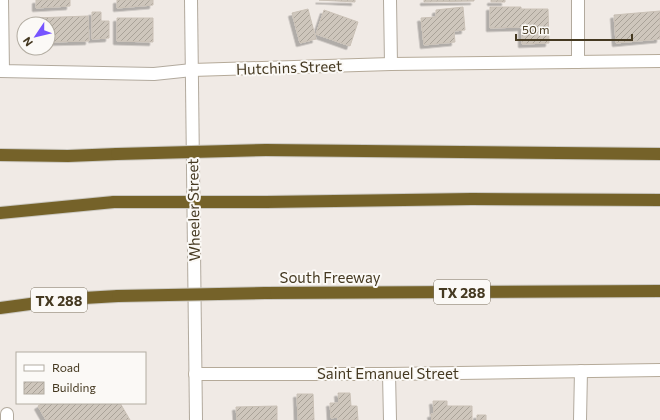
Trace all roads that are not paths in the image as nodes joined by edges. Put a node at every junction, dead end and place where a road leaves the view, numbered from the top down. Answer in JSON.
{"nodes":[{"id":1,"x":2,"y":0,"type":"edge"},
{"id":2,"x":191,"y":0,"type":"edge"},
{"id":3,"x":390,"y":0,"type":"edge"},
{"id":4,"x":578,"y":0,"type":"edge"},
{"id":5,"x":660,"y":61,"type":"edge"},
{"id":6,"x":578,"y":62,"type":"junction"},
{"id":7,"x":391,"y":64,"type":"junction"},
{"id":8,"x":192,"y":70,"type":"junction"},
{"id":9,"x":2,"y":71,"type":"edge"},
{"id":10,"x":660,"y":154,"type":"edge"},
{"id":11,"x":0,"y":155,"type":"edge"},
{"id":12,"x":68,"y":156,"type":"junction"},
{"id":13,"x":0,"y":163,"type":"edge"},
{"id":14,"x":660,"y":200,"type":"edge"},
{"id":15,"x":0,"y":214,"type":"edge"},
{"id":16,"x":660,"y":292,"type":"edge"},
{"id":17,"x":0,"y":308,"type":"edge"},
{"id":18,"x":660,"y":370,"type":"edge"},
{"id":19,"x":581,"y":371,"type":"junction"},
{"id":20,"x":195,"y":374,"type":"junction"},
{"id":21,"x":389,"y":374,"type":"junction"},
{"id":22,"x":196,"y":420,"type":"edge"},
{"id":23,"x":390,"y":420,"type":"edge"},
{"id":24,"x":580,"y":420,"type":"edge"}],
"edges":[{"from":1,"to":9,"type":"main road"},
{"from":2,"to":8,"type":"main road","name":"Wheeler Street"},
{"from":3,"to":7,"type":"main road"},
{"from":4,"to":6,"type":"main road"},
{"from":5,"to":6,"type":"main road","name":"Hutchins Street"},
{"from":6,"to":7,"type":"main road","name":"Hutchins Street"},
{"from":7,"to":8,"type":"main road","name":"Hutchins Street"},
{"from":8,"to":9,"type":"main road","name":"Hutchins Street"},
{"from":8,"to":20,"type":"main road","name":"Wheeler Street"},
{"from":10,"to":12,"type":"highway","bridge":true},
{"from":11,"to":12,"type":"highway"},
{"from":12,"to":13,"type":"highway"},
{"from":14,"to":15,"type":"highway","bridge":true},
{"from":16,"to":17,"type":"highway","name":"South Freeway","number":"TX 288","bridge":true},
{"from":18,"to":19,"type":"main road","name":"Saint Emanuel Street"},
{"from":19,"to":21,"type":"main road","name":"Saint Emanuel Street"},
{"from":19,"to":24,"type":"main road"},
{"from":20,"to":21,"type":"main road","name":"Saint Emanuel Street"},
{"from":20,"to":22,"type":"main road","name":"Wheeler Street"},
{"from":21,"to":23,"type":"main road"}]}
